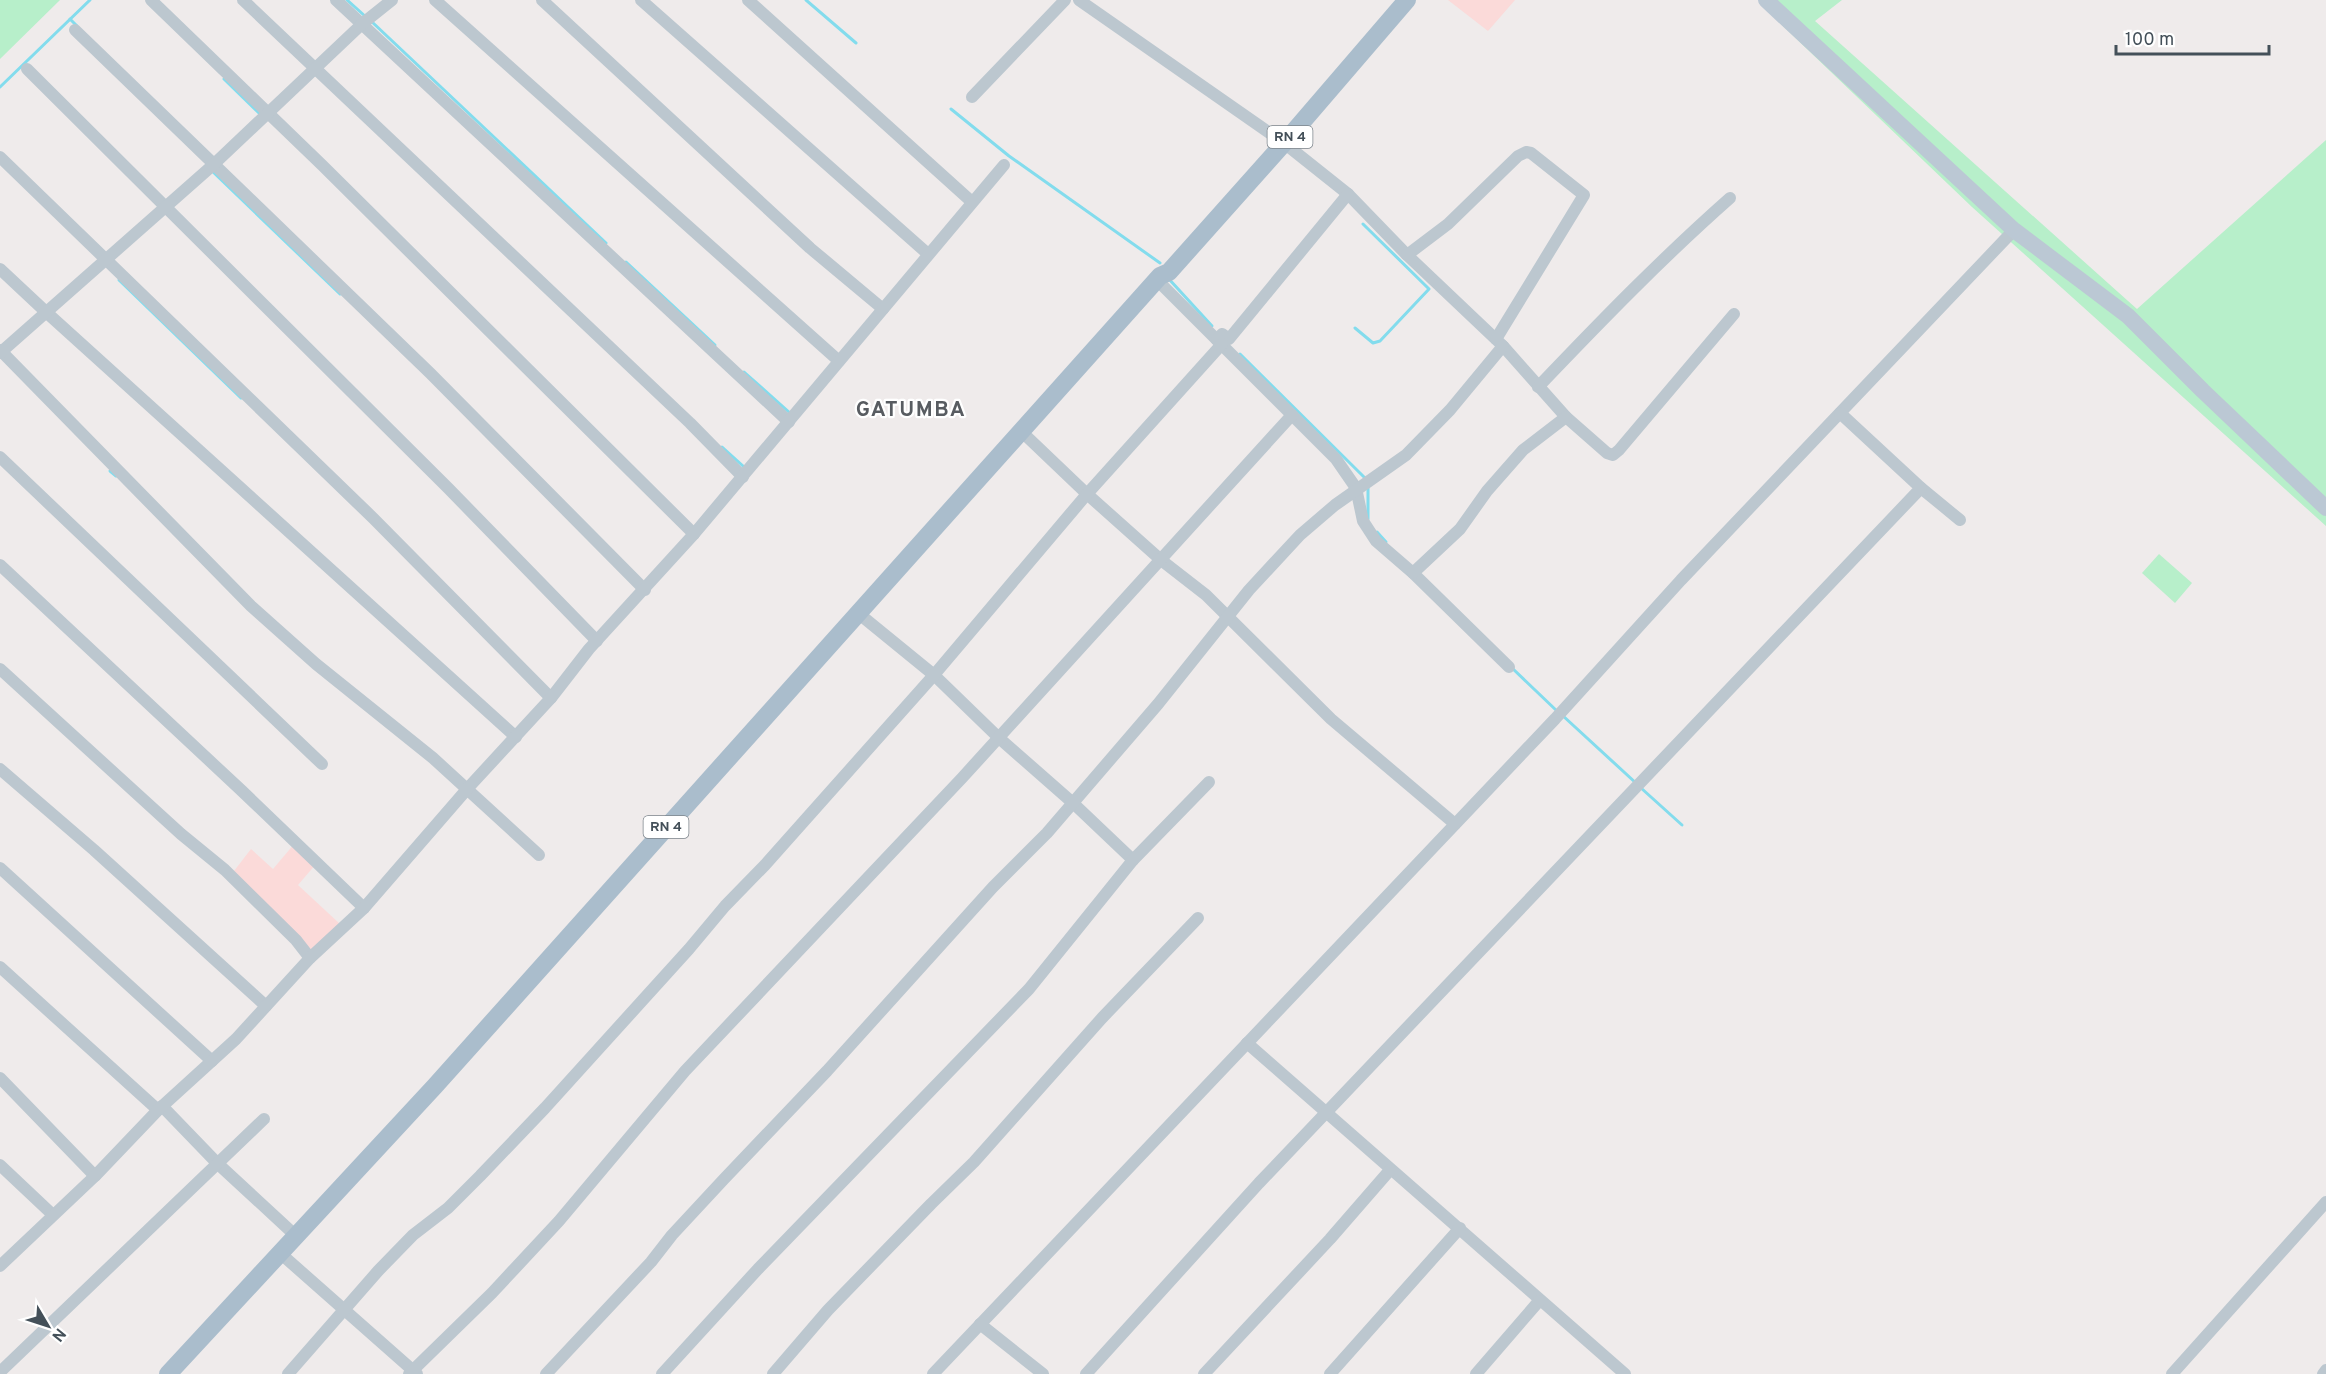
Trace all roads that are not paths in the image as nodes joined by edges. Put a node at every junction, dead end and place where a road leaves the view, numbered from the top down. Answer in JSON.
{"nodes":[{"id":1,"x":151,"y":0,"type":"edge"},
{"id":2,"x":243,"y":0,"type":"edge"},
{"id":3,"x":336,"y":0,"type":"edge"},
{"id":4,"x":392,"y":0,"type":"edge"},
{"id":5,"x":435,"y":0,"type":"edge"},
{"id":6,"x":542,"y":0,"type":"edge"},
{"id":7,"x":641,"y":0,"type":"edge"},
{"id":8,"x":748,"y":0,"type":"edge"},
{"id":9,"x":1065,"y":0,"type":"edge"},
{"id":10,"x":1079,"y":0,"type":"edge"},
{"id":11,"x":1407,"y":0,"type":"edge"},
{"id":12,"x":1766,"y":0,"type":"edge"},
{"id":13,"x":362,"y":24,"type":"junction"},
{"id":14,"x":75,"y":30,"type":"dead end"},
{"id":15,"x":315,"y":68,"type":"junction"},
{"id":16,"x":27,"y":69,"type":"dead end"},
{"id":17,"x":972,"y":97,"type":"dead end"},
{"id":18,"x":266,"y":113,"type":"junction"},
{"id":19,"x":1284,"y":143,"type":"junction"},
{"id":20,"x":0,"y":157,"type":"edge"},
{"id":21,"x":213,"y":165,"type":"junction"},
{"id":22,"x":1004,"y":165,"type":"dead end"},
{"id":23,"x":1348,"y":194,"type":"junction"},
{"id":24,"x":1730,"y":198,"type":"dead end"},
{"id":25,"x":972,"y":202,"type":"junction"},
{"id":26,"x":164,"y":208,"type":"junction"},
{"id":27,"x":2014,"y":230,"type":"junction"},
{"id":28,"x":928,"y":254,"type":"junction"},
{"id":29,"x":1407,"y":255,"type":"junction"},
{"id":30,"x":104,"y":260,"type":"junction"},
{"id":31,"x":0,"y":269,"type":"edge"},
{"id":32,"x":1157,"y":280,"type":"junction"},
{"id":33,"x":883,"y":309,"type":"junction"},
{"id":34,"x":46,"y":312,"type":"junction"},
{"id":35,"x":1734,"y":314,"type":"dead end"},
{"id":36,"x":1220,"y":339,"type":"junction"},
{"id":37,"x":1500,"y":342,"type":"junction"},
{"id":38,"x":0,"y":352,"type":"edge"},
{"id":39,"x":839,"y":361,"type":"junction"},
{"id":40,"x":1538,"y":387,"type":"junction"},
{"id":41,"x":1840,"y":413,"type":"junction"},
{"id":42,"x":1293,"y":415,"type":"junction"},
{"id":43,"x":1566,"y":417,"type":"junction"},
{"id":44,"x":789,"y":422,"type":"junction"},
{"id":45,"x":1022,"y":432,"type":"junction"},
{"id":46,"x":0,"y":457,"type":"edge"},
{"id":47,"x":743,"y":477,"type":"junction"},
{"id":48,"x":1364,"y":483,"type":"junction"},
{"id":49,"x":1921,"y":488,"type":"junction"},
{"id":50,"x":1087,"y":494,"type":"junction"},
{"id":51,"x":2326,"y":508,"type":"edge"},
{"id":52,"x":1960,"y":520,"type":"dead end"},
{"id":53,"x":694,"y":534,"type":"junction"},
{"id":54,"x":1161,"y":560,"type":"junction"},
{"id":55,"x":0,"y":565,"type":"edge"},
{"id":56,"x":1415,"y":571,"type":"junction"},
{"id":57,"x":645,"y":590,"type":"junction"},
{"id":58,"x":858,"y":613,"type":"junction"},
{"id":59,"x":1227,"y":617,"type":"junction"},
{"id":60,"x":597,"y":641,"type":"junction"},
{"id":61,"x":1509,"y":667,"type":"dead end"},
{"id":62,"x":0,"y":669,"type":"edge"},
{"id":63,"x":934,"y":675,"type":"junction"},
{"id":64,"x":552,"y":698,"type":"junction"},
{"id":65,"x":516,"y":737,"type":"junction"},
{"id":66,"x":999,"y":738,"type":"junction"},
{"id":67,"x":322,"y":764,"type":"dead end"},
{"id":68,"x":0,"y":769,"type":"edge"},
{"id":69,"x":1209,"y":782,"type":"dead end"},
{"id":70,"x":468,"y":788,"type":"junction"},
{"id":71,"x":1073,"y":803,"type":"junction"},
{"id":72,"x":1455,"y":824,"type":"junction"},
{"id":73,"x":540,"y":855,"type":"dead end"},
{"id":74,"x":1133,"y":860,"type":"junction"},
{"id":75,"x":0,"y":868,"type":"edge"},
{"id":76,"x":364,"y":908,"type":"junction"},
{"id":77,"x":1198,"y":918,"type":"dead end"},
{"id":78,"x":310,"y":958,"type":"junction"},
{"id":79,"x":0,"y":967,"type":"edge"},
{"id":80,"x":266,"y":1006,"type":"junction"},
{"id":81,"x":1247,"y":1043,"type":"junction"},
{"id":82,"x":212,"y":1061,"type":"junction"},
{"id":83,"x":0,"y":1078,"type":"edge"},
{"id":84,"x":160,"y":1108,"type":"junction"},
{"id":85,"x":1327,"y":1112,"type":"junction"},
{"id":86,"x":264,"y":1119,"type":"dead end"},
{"id":87,"x":217,"y":1163,"type":"junction"},
{"id":88,"x":0,"y":1166,"type":"edge"},
{"id":89,"x":1390,"y":1170,"type":"junction"},
{"id":90,"x":95,"y":1176,"type":"junction"},
{"id":91,"x":2326,"y":1202,"type":"edge"},
{"id":92,"x":54,"y":1215,"type":"junction"},
{"id":93,"x":2321,"y":1216,"type":"edge"},
{"id":94,"x":1460,"y":1228,"type":"junction"},
{"id":95,"x":296,"y":1236,"type":"junction"},
{"id":96,"x":280,"y":1253,"type":"junction"},
{"id":97,"x":0,"y":1266,"type":"edge"},
{"id":98,"x":1539,"y":1301,"type":"junction"},
{"id":99,"x":345,"y":1308,"type":"junction"},
{"id":100,"x":980,"y":1324,"type":"junction"},
{"id":101,"x":2326,"y":1370,"type":"edge"},
{"id":102,"x":0,"y":1372,"type":"edge"},
{"id":103,"x":413,"y":1373,"type":"edge"},
{"id":104,"x":1623,"y":1373,"type":"edge"},
{"id":105,"x":168,"y":1374,"type":"edge"},
{"id":106,"x":288,"y":1374,"type":"edge"},
{"id":107,"x":546,"y":1374,"type":"edge"},
{"id":108,"x":662,"y":1374,"type":"edge"},
{"id":109,"x":773,"y":1374,"type":"edge"},
{"id":110,"x":933,"y":1374,"type":"edge"},
{"id":111,"x":1043,"y":1374,"type":"edge"},
{"id":112,"x":1086,"y":1374,"type":"edge"},
{"id":113,"x":1204,"y":1374,"type":"edge"},
{"id":114,"x":1330,"y":1374,"type":"edge"},
{"id":115,"x":1476,"y":1374,"type":"edge"},
{"id":116,"x":2172,"y":1374,"type":"edge"},
{"id":117,"x":2322,"y":1374,"type":"edge"}],
"edges":[{"from":1,"to":18,"type":"street"},
{"from":2,"to":15,"type":"street"},
{"from":3,"to":13,"type":"street"},
{"from":4,"to":13,"type":"street"},
{"from":5,"to":39,"type":"street"},
{"from":6,"to":33,"type":"street"},
{"from":7,"to":28,"type":"street"},
{"from":8,"to":25,"type":"street"},
{"from":9,"to":17,"type":"street"},
{"from":10,"to":19,"type":"street"},
{"from":11,"to":19,"type":"main road","number":"RN 4"},
{"from":12,"to":27,"type":"main road"},
{"from":13,"to":15,"type":"street"},
{"from":13,"to":44,"type":"street"},
{"from":14,"to":21,"type":"street"},
{"from":15,"to":18,"type":"street"},
{"from":15,"to":47,"type":"street"},
{"from":16,"to":26,"type":"street"},
{"from":18,"to":21,"type":"street"},
{"from":18,"to":53,"type":"street"},
{"from":19,"to":23,"type":"street"},
{"from":19,"to":32,"type":"main road","number":"RN 4"},
{"from":20,"to":30,"type":"street"},
{"from":21,"to":26,"type":"street"},
{"from":21,"to":57,"type":"street"},
{"from":22,"to":25,"type":"street"},
{"from":23,"to":29,"type":"street"},
{"from":23,"to":36,"type":"street"},
{"from":24,"to":40,"type":"street"},
{"from":25,"to":28,"type":"street"},
{"from":26,"to":30,"type":"street"},
{"from":26,"to":60,"type":"street"},
{"from":27,"to":41,"type":"street"},
{"from":27,"to":51,"type":"main road"},
{"from":28,"to":33,"type":"street"},
{"from":29,"to":37,"type":"street"},
{"from":29,"to":37,"type":"street"},
{"from":30,"to":34,"type":"street"},
{"from":30,"to":64,"type":"street"},
{"from":31,"to":34,"type":"street"},
{"from":32,"to":36,"type":"street"},
{"from":32,"to":45,"type":"main road","number":"RN 4"},
{"from":33,"to":39,"type":"street"},
{"from":34,"to":38,"type":"street"},
{"from":34,"to":65,"type":"street"},
{"from":35,"to":43,"type":"street"},
{"from":36,"to":42,"type":"street"},
{"from":36,"to":50,"type":"street"},
{"from":37,"to":40,"type":"street"},
{"from":37,"to":48,"type":"street"},
{"from":38,"to":70,"type":"street"},
{"from":39,"to":44,"type":"street"},
{"from":40,"to":43,"type":"street"},
{"from":41,"to":49,"type":"street"},
{"from":41,"to":72,"type":"street"},
{"from":42,"to":48,"type":"street"},
{"from":42,"to":54,"type":"street"},
{"from":43,"to":56,"type":"street"},
{"from":44,"to":47,"type":"street"},
{"from":45,"to":50,"type":"street"},
{"from":45,"to":58,"type":"main road","number":"RN 4"},
{"from":46,"to":67,"type":"street"},
{"from":47,"to":53,"type":"street"},
{"from":48,"to":56,"type":"street"},
{"from":48,"to":59,"type":"street"},
{"from":49,"to":52,"type":"street"},
{"from":49,"to":85,"type":"street"},
{"from":50,"to":54,"type":"street"},
{"from":50,"to":63,"type":"street"},
{"from":53,"to":57,"type":"street"},
{"from":54,"to":59,"type":"street"},
{"from":54,"to":66,"type":"street"},
{"from":55,"to":76,"type":"street"},
{"from":56,"to":61,"type":"street"},
{"from":57,"to":60,"type":"street"},
{"from":58,"to":63,"type":"street"},
{"from":58,"to":95,"type":"main road","number":"RN 4"},
{"from":59,"to":71,"type":"street"},
{"from":59,"to":72,"type":"street"},
{"from":60,"to":64,"type":"street"},
{"from":62,"to":78,"type":"street"},
{"from":63,"to":66,"type":"street"},
{"from":63,"to":99,"type":"street"},
{"from":64,"to":65,"type":"street"},
{"from":65,"to":70,"type":"street"},
{"from":66,"to":71,"type":"street"},
{"from":66,"to":103,"type":"street"},
{"from":68,"to":80,"type":"street"},
{"from":69,"to":74,"type":"street"},
{"from":70,"to":73,"type":"street"},
{"from":70,"to":76,"type":"street"},
{"from":71,"to":74,"type":"street"},
{"from":71,"to":107,"type":"street"},
{"from":72,"to":81,"type":"street"},
{"from":74,"to":108,"type":"street"},
{"from":75,"to":82,"type":"street"},
{"from":76,"to":78,"type":"street"},
{"from":77,"to":109,"type":"street"},
{"from":78,"to":80,"type":"street"},
{"from":79,"to":84,"type":"street"},
{"from":80,"to":82,"type":"street"},
{"from":81,"to":85,"type":"street"},
{"from":81,"to":100,"type":"street"},
{"from":82,"to":84,"type":"street"},
{"from":83,"to":90,"type":"street"},
{"from":84,"to":87,"type":"street"},
{"from":84,"to":90,"type":"street"},
{"from":85,"to":89,"type":"street"},
{"from":85,"to":112,"type":"street"},
{"from":86,"to":87,"type":"street"},
{"from":87,"to":95,"type":"street"},
{"from":87,"to":102,"type":"street"},
{"from":88,"to":92,"type":"street"},
{"from":89,"to":94,"type":"street"},
{"from":89,"to":113,"type":"street"},
{"from":90,"to":92,"type":"street"},
{"from":91,"to":93,"type":"street"},
{"from":92,"to":97,"type":"street"},
{"from":93,"to":116,"type":"street"},
{"from":94,"to":98,"type":"street"},
{"from":94,"to":114,"type":"street"},
{"from":95,"to":96,"type":"main road","number":"RN 4"},
{"from":96,"to":99,"type":"street"},
{"from":96,"to":105,"type":"main road","number":"RN 4"},
{"from":98,"to":104,"type":"street"},
{"from":98,"to":115,"type":"street"},
{"from":99,"to":103,"type":"street"},
{"from":99,"to":106,"type":"street"},
{"from":100,"to":110,"type":"street"},
{"from":100,"to":111,"type":"street"},
{"from":101,"to":117,"type":"street"}]}
